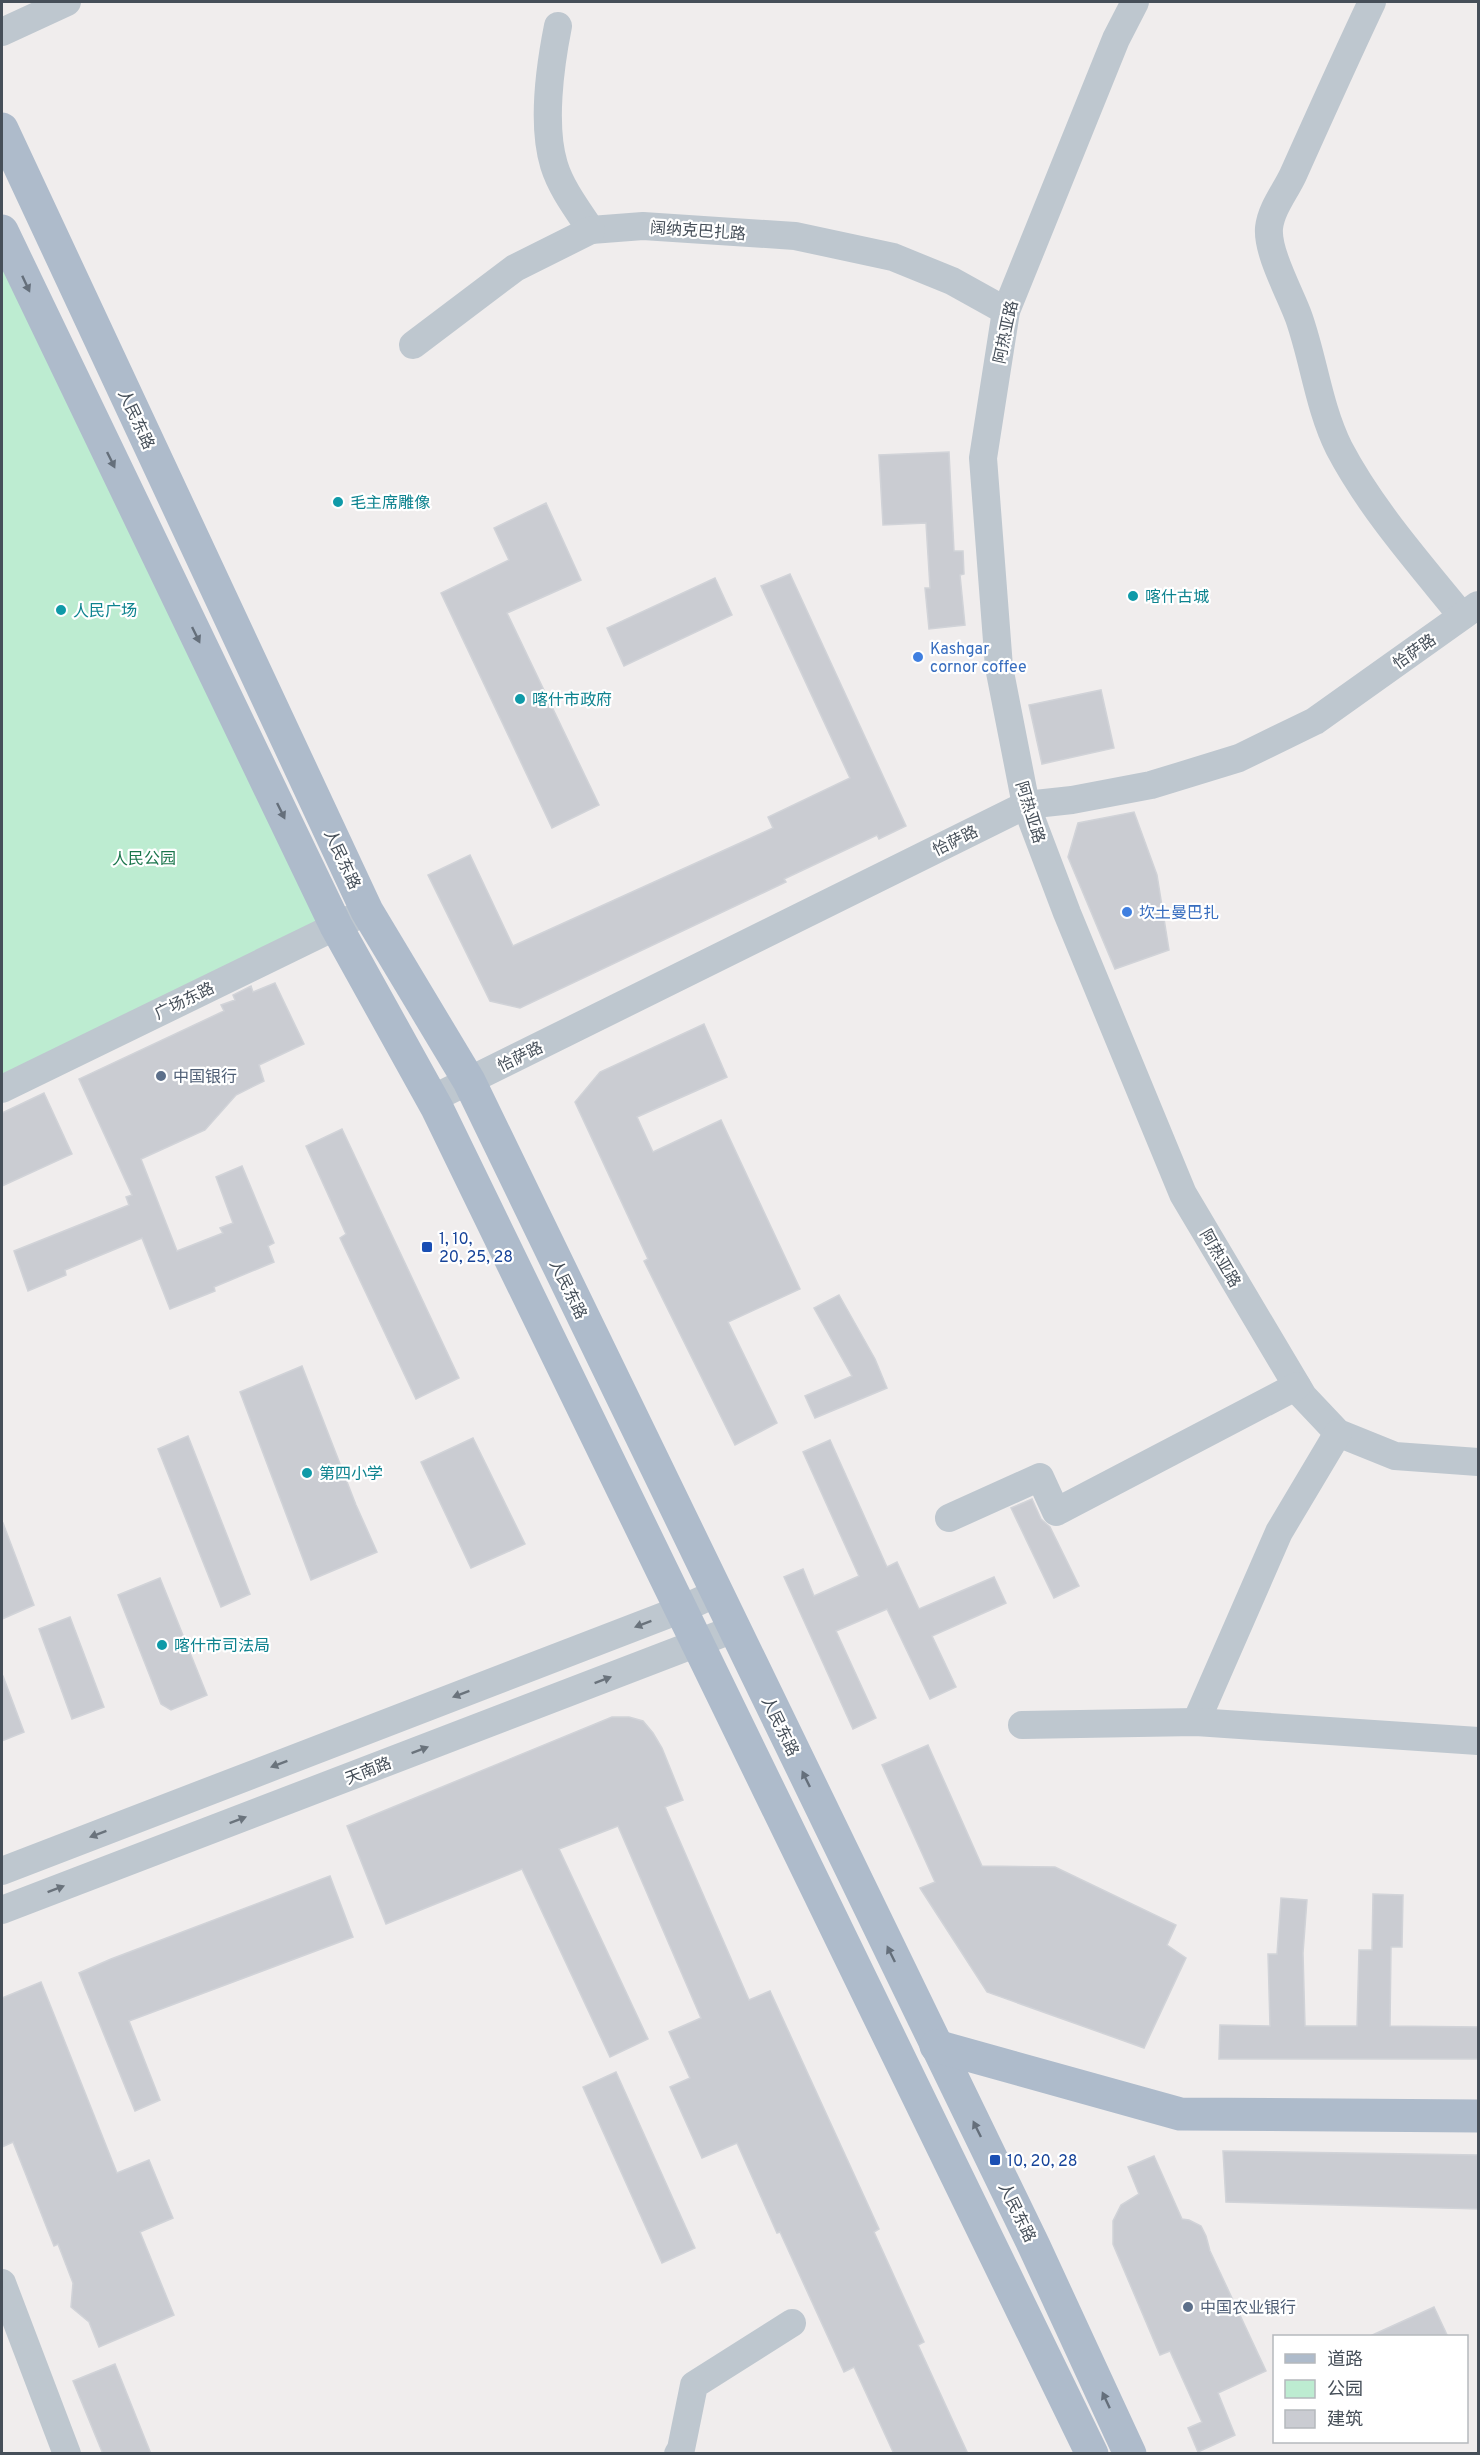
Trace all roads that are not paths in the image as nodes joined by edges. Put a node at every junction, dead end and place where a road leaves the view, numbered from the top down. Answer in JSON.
{"nodes":[{"id":1,"x":67,"y":2,"type":"edge"},
{"id":2,"x":1135,"y":2,"type":"edge"},
{"id":3,"x":1372,"y":2,"type":"edge"},
{"id":4,"x":558,"y":26,"type":"dead end"},
{"id":5,"x":2,"y":32,"type":"edge"},
{"id":6,"x":2,"y":129,"type":"edge"},
{"id":7,"x":11,"y":174,"type":"edge"},
{"id":8,"x":591,"y":230,"type":"junction"},
{"id":9,"x":2,"y":231,"type":"edge"},
{"id":10,"x":1006,"y":311,"type":"junction"},
{"id":11,"x":413,"y":345,"type":"dead end"},
{"id":12,"x":1470,"y":610,"type":"edge"},
{"id":13,"x":1026,"y":805,"type":"junction"},
{"id":14,"x":367,"y":911,"type":"junction"},
{"id":15,"x":336,"y":926,"type":"junction"},
{"id":16,"x":469,"y":1081,"type":"junction"},
{"id":17,"x":2,"y":1089,"type":"edge"},
{"id":18,"x":432,"y":1099,"type":"junction"},
{"id":19,"x":1297,"y":1386,"type":"junction"},
{"id":20,"x":1338,"y":1433,"type":"junction"},
{"id":21,"x":1479,"y":1462,"type":"edge"},
{"id":22,"x":949,"y":1518,"type":"dead end"},
{"id":23,"x":717,"y":1593,"type":"junction"},
{"id":24,"x":682,"y":1609,"type":"junction"},
{"id":25,"x":734,"y":1629,"type":"junction"},
{"id":26,"x":699,"y":1644,"type":"junction"},
{"id":27,"x":1196,"y":1722,"type":"junction"},
{"id":28,"x":1023,"y":1725,"type":"dead end"},
{"id":29,"x":1479,"y":1741,"type":"edge"},
{"id":30,"x":2,"y":1871,"type":"edge"},
{"id":31,"x":2,"y":1910,"type":"edge"},
{"id":32,"x":936,"y":2046,"type":"junction"},
{"id":33,"x":1479,"y":2116,"type":"edge"},
{"id":34,"x":2,"y":2283,"type":"edge"},
{"id":35,"x":792,"y":2323,"type":"dead end"},
{"id":36,"x":67,"y":2454,"type":"edge"},
{"id":37,"x":678,"y":2454,"type":"edge"},
{"id":38,"x":1092,"y":2454,"type":"edge"},
{"id":39,"x":1130,"y":2454,"type":"edge"}],
"edges":[{"from":1,"to":5,"type":"street"},
{"from":2,"to":10,"type":"street","name":"阿热亚路"},
{"from":3,"to":12,"type":"street"},
{"from":4,"to":8,"type":"street"},
{"from":6,"to":7,"type":"main road","name":"人民东路"},
{"from":7,"to":14,"type":"main road","name":"人民东路"},
{"from":8,"to":10,"type":"street","name":"阔纳克巴扎路"},
{"from":8,"to":11,"type":"street"},
{"from":9,"to":15,"type":"main road","one_way":true},
{"from":10,"to":13,"type":"street","name":"阿热亚路"},
{"from":12,"to":13,"type":"street","name":"恰萨路"},
{"from":13,"to":16,"type":"street","name":"恰萨路"},
{"from":13,"to":19,"type":"street","name":"阿热亚路"},
{"from":14,"to":15,"type":"street","name":"广场东路"},
{"from":14,"to":16,"type":"main road","name":"人民东路"},
{"from":15,"to":17,"type":"street","name":"广场东路"},
{"from":15,"to":18,"type":"main road"},
{"from":16,"to":18,"type":"street","name":"恰萨路"},
{"from":16,"to":23,"type":"main road","name":"人民东路"},
{"from":18,"to":24,"type":"main road"},
{"from":19,"to":20,"type":"street","name":"阿热亚路"},
{"from":19,"to":22,"type":"street"},
{"from":20,"to":21,"type":"street","name":"阿热亚路"},
{"from":20,"to":27,"type":"street"},
{"from":23,"to":24,"type":"street"},
{"from":23,"to":25,"type":"main road","name":"人民东路"},
{"from":24,"to":26,"type":"main road"},
{"from":24,"to":30,"type":"street","one_way":true},
{"from":25,"to":26,"type":"street","name":"天南路"},
{"from":32,"to":25,"type":"main road","name":"人民东路","one_way":true},
{"from":31,"to":26,"type":"street","name":"天南路","one_way":true},
{"from":26,"to":38,"type":"main road"},
{"from":27,"to":28,"type":"street"},
{"from":27,"to":29,"type":"street"},
{"from":32,"to":33,"type":"main road"},
{"from":39,"to":32,"type":"main road","name":"人民东路","one_way":true},
{"from":34,"to":36,"type":"street"},
{"from":35,"to":37,"type":"street"}]}
